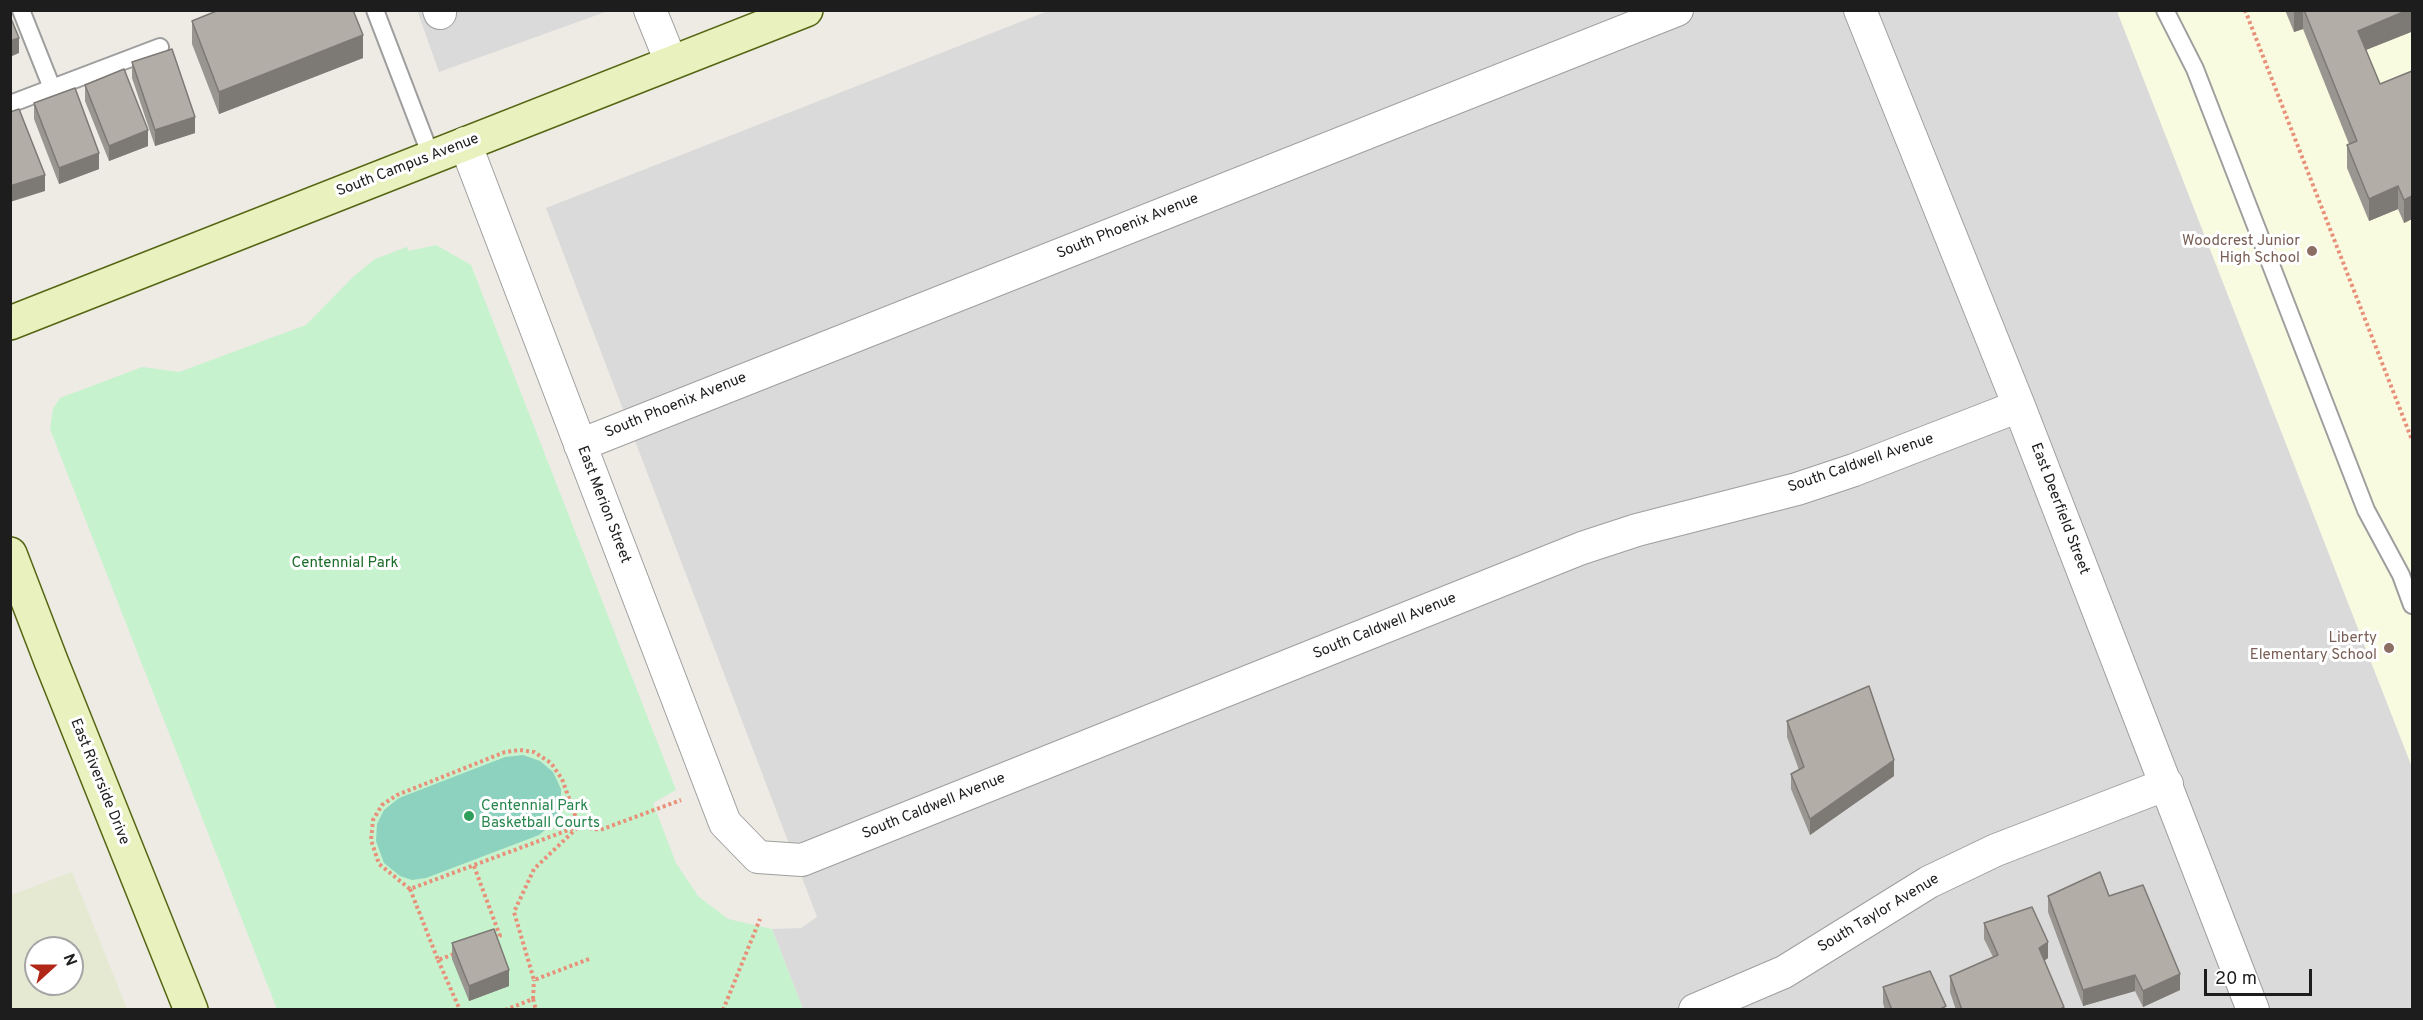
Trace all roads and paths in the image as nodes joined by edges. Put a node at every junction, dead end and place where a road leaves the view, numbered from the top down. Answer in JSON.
{"nodes":[{"id":1,"x":21,"y":10,"type":"edge"},
{"id":2,"x":375,"y":10,"type":"edge"},
{"id":3,"x":650,"y":10,"type":"edge"},
{"id":4,"x":807,"y":10,"type":"edge"},
{"id":5,"x":1677,"y":10,"type":"edge"},
{"id":6,"x":1860,"y":10,"type":"edge"},
{"id":7,"x":2165,"y":10,"type":"edge"},
{"id":8,"x":2245,"y":10,"type":"edge"},
{"id":9,"x":160,"y":47,"type":"dead end"},
{"id":10,"x":670,"y":62,"type":"junction"},
{"id":11,"x":52,"y":88,"type":"junction"},
{"id":12,"x":10,"y":104,"type":"edge"},
{"id":13,"x":465,"y":143,"type":"junction"},
{"id":14,"x":431,"y":156,"type":"junction"},
{"id":15,"x":10,"y":322,"type":"edge"},
{"id":16,"x":2019,"y":406,"type":"junction"},
{"id":17,"x":2412,"y":440,"type":"edge"},
{"id":18,"x":580,"y":445,"type":"junction"},
{"id":19,"x":10,"y":554,"type":"edge"},
{"id":20,"x":2412,"y":605,"type":"edge"},
{"id":21,"x":2167,"y":784,"type":"junction"},
{"id":22,"x":712,"y":787,"type":"junction"},
{"id":23,"x":579,"y":826,"type":"junction"},
{"id":24,"x":758,"y":857,"type":"joint"},
{"id":25,"x":474,"y":866,"type":"junction"},
{"id":26,"x":410,"y":889,"type":"junction"},
{"id":27,"x":760,"y":919,"type":"dead end"},
{"id":28,"x":490,"y":940,"type":"edge"},
{"id":29,"x":459,"y":952,"type":"edge"},
{"id":30,"x":589,"y":959,"type":"dead end"},
{"id":31,"x":438,"y":960,"type":"junction"},
{"id":32,"x":534,"y":980,"type":"junction"},
{"id":33,"x":533,"y":999,"type":"junction"},
{"id":34,"x":191,"y":1010,"type":"edge"},
{"id":35,"x":460,"y":1010,"type":"edge"},
{"id":36,"x":505,"y":1010,"type":"edge"},
{"id":37,"x":536,"y":1010,"type":"edge"},
{"id":38,"x":723,"y":1010,"type":"edge"},
{"id":39,"x":1695,"y":1010,"type":"edge"},
{"id":40,"x":2253,"y":1010,"type":"edge"}],
"edges":[{"from":1,"to":11,"type":"lane"},
{"from":2,"to":14,"type":"lane"},
{"from":3,"to":10,"type":"street"},
{"from":4,"to":10,"type":"street","name":"South Campus Avenue"},
{"from":5,"to":18,"type":"street","name":"South Phoenix Avenue"},
{"from":6,"to":16,"type":"street","name":"East Deerfield Street"},
{"from":7,"to":20,"type":"lane"},
{"from":8,"to":17,"type":"path"},
{"from":9,"to":11,"type":"lane"},
{"from":10,"to":13,"type":"street","name":"South Campus Avenue"},
{"from":11,"to":12,"type":"lane"},
{"from":13,"to":14,"type":"street","name":"South Campus Avenue"},
{"from":13,"to":18,"type":"street","name":"East Merion Street"},
{"from":14,"to":15,"type":"street","name":"South Campus Avenue"},
{"from":16,"to":21,"type":"street","name":"East Deerfield Street"},
{"from":16,"to":24,"type":"street","name":"South Caldwell Avenue"},
{"from":18,"to":22,"type":"street","name":"East Merion Street"},
{"from":19,"to":34,"type":"street","name":"East Riverside Drive"},
{"from":21,"to":39,"type":"street","name":"South Taylor Avenue"},
{"from":21,"to":40,"type":"street","name":"East Deerfield Street"},
{"from":22,"to":23,"type":"path"},
{"from":22,"to":24,"type":"street","name":"East Merion Street"},
{"from":23,"to":25,"type":"path"},
{"from":23,"to":26,"type":"path"},
{"from":23,"to":32,"type":"path"},
{"from":25,"to":26,"type":"path"},
{"from":25,"to":28,"type":"path"},
{"from":26,"to":31,"type":"path"},
{"from":27,"to":38,"type":"path"},
{"from":29,"to":31,"type":"path"},
{"from":30,"to":32,"type":"path"},
{"from":31,"to":35,"type":"path"},
{"from":32,"to":33,"type":"path"},
{"from":33,"to":36,"type":"path"},
{"from":33,"to":37,"type":"path"}]}
